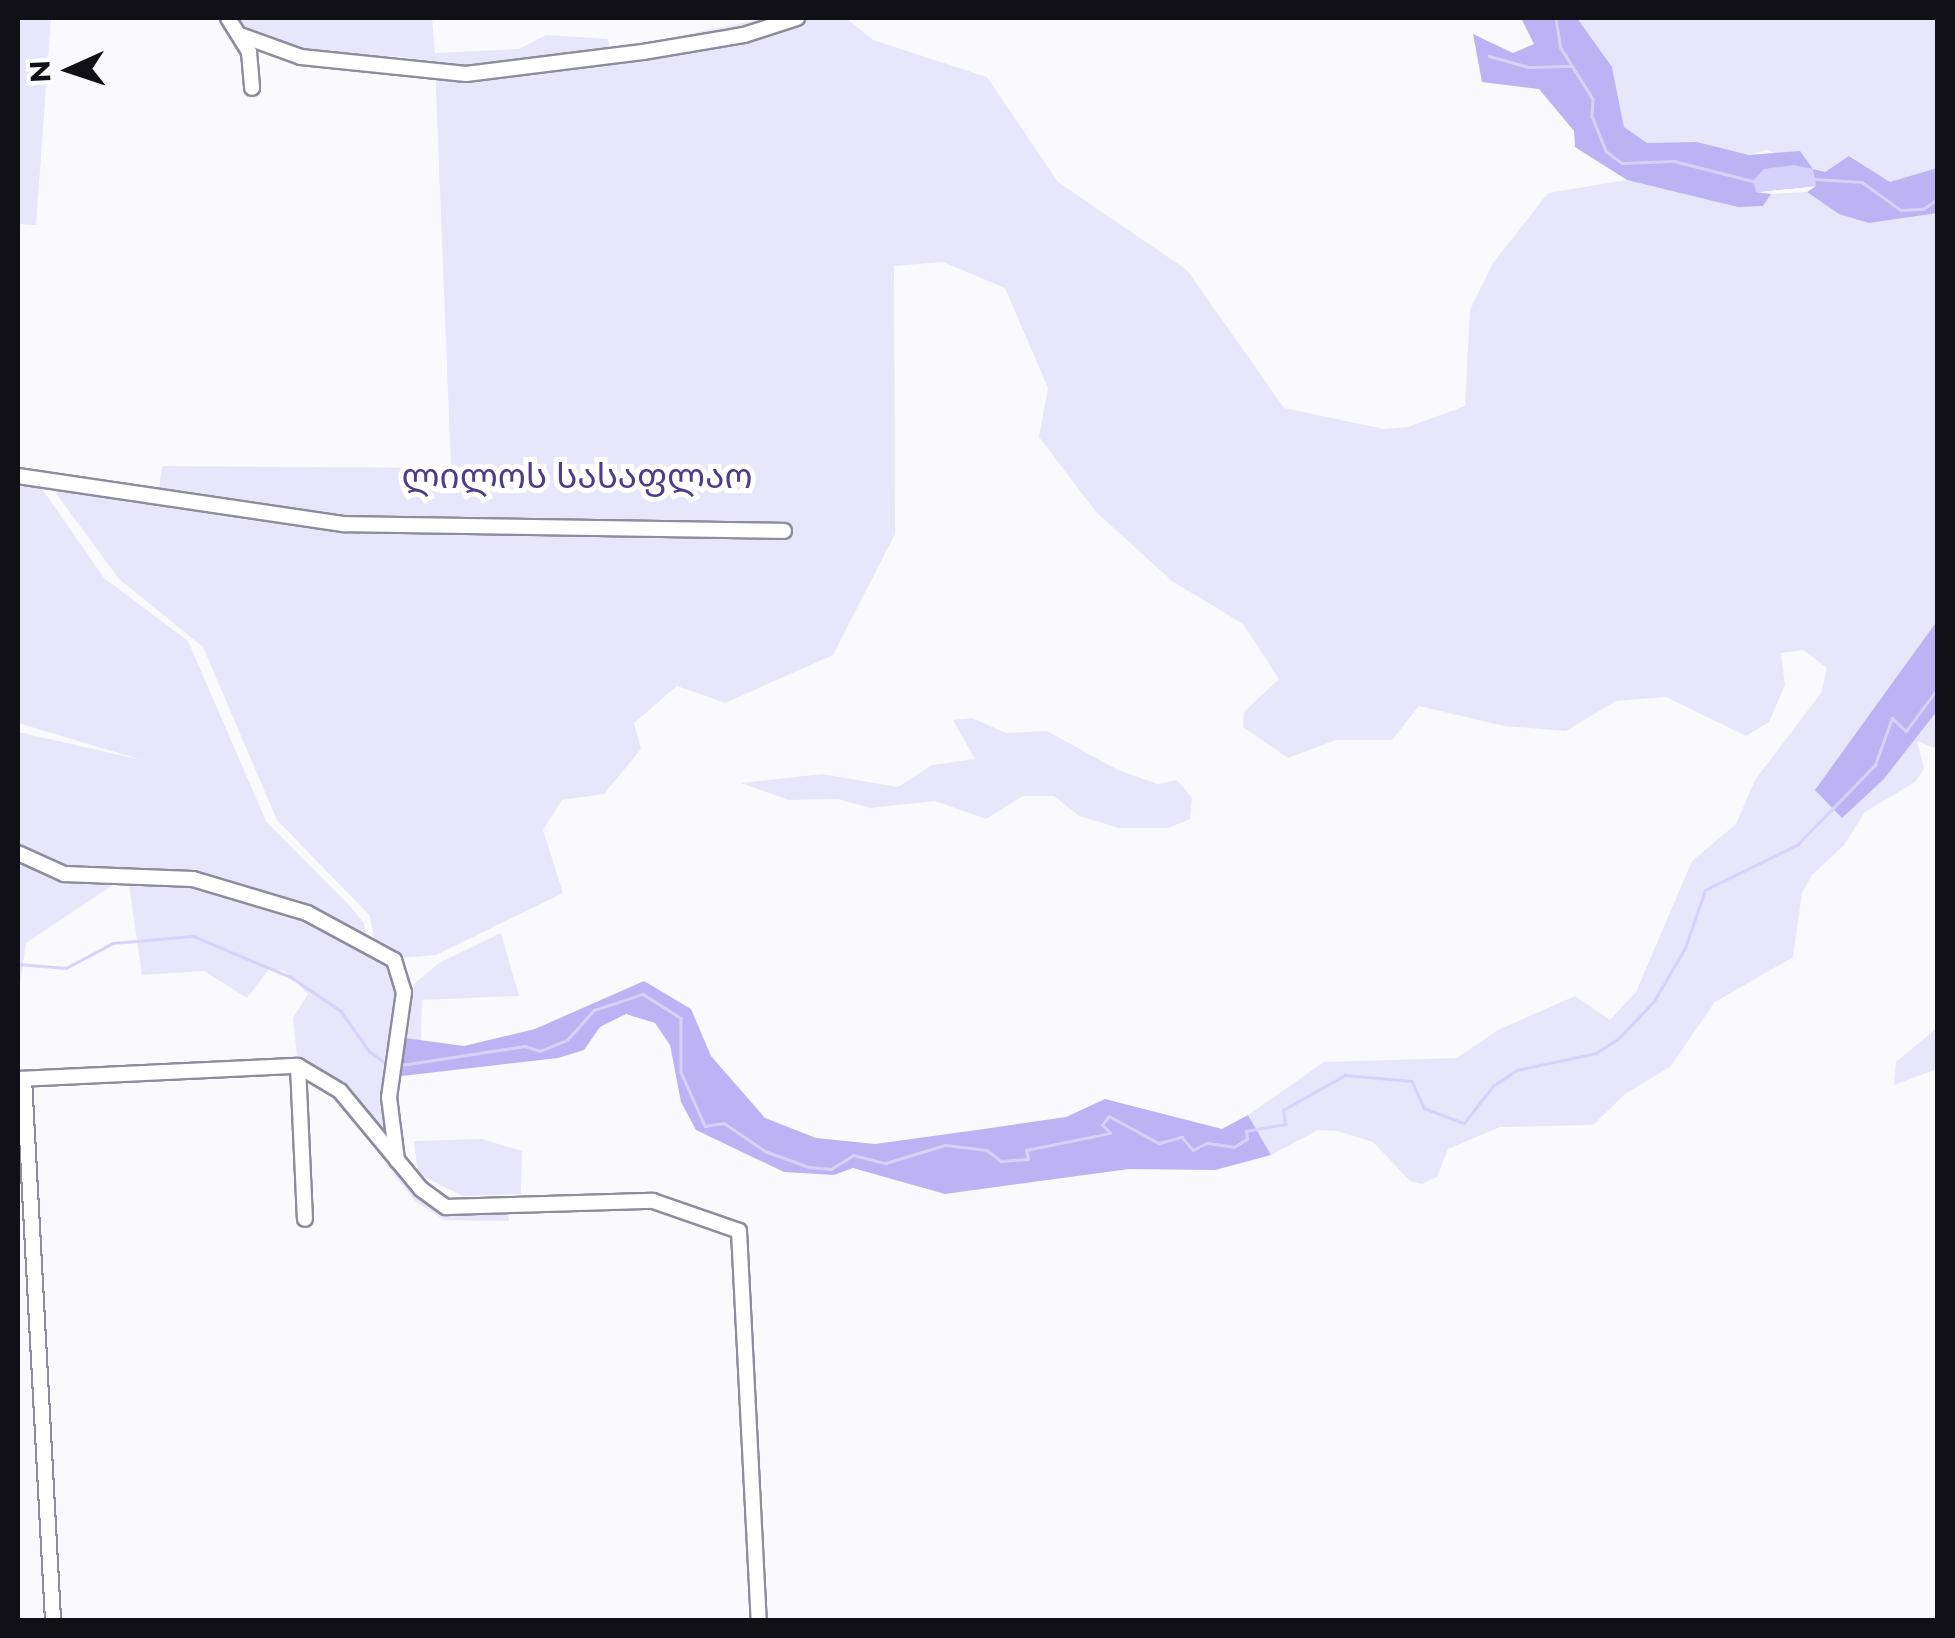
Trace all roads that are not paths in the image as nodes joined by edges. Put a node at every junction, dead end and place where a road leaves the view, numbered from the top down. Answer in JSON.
{"nodes":[{"id":1,"x":228,"y":18,"type":"edge"},
{"id":2,"x":797,"y":18,"type":"edge"},
{"id":3,"x":243,"y":36,"type":"junction"},
{"id":4,"x":252,"y":88,"type":"dead end"},
{"id":5,"x":18,"y":476,"type":"edge"},
{"id":6,"x":784,"y":531,"type":"dead end"},
{"id":7,"x":18,"y":853,"type":"edge"},
{"id":8,"x":298,"y":1066,"type":"junction"},
{"id":9,"x":21,"y":1079,"type":"edge"},
{"id":10,"x":397,"y":1160,"type":"junction"},
{"id":11,"x":305,"y":1220,"type":"dead end"},
{"id":12,"x":53,"y":1620,"type":"edge"},
{"id":13,"x":759,"y":1620,"type":"edge"}],
"edges":[{"from":1,"to":3,"type":"street"},
{"from":2,"to":3,"type":"street"},
{"from":3,"to":4,"type":"street"},
{"from":5,"to":6,"type":"street"},
{"from":7,"to":10,"type":"street"},
{"from":8,"to":9,"type":"street"},
{"from":8,"to":10,"type":"street"},
{"from":8,"to":11,"type":"street"},
{"from":9,"to":12,"type":"street"},
{"from":10,"to":13,"type":"street"}]}
